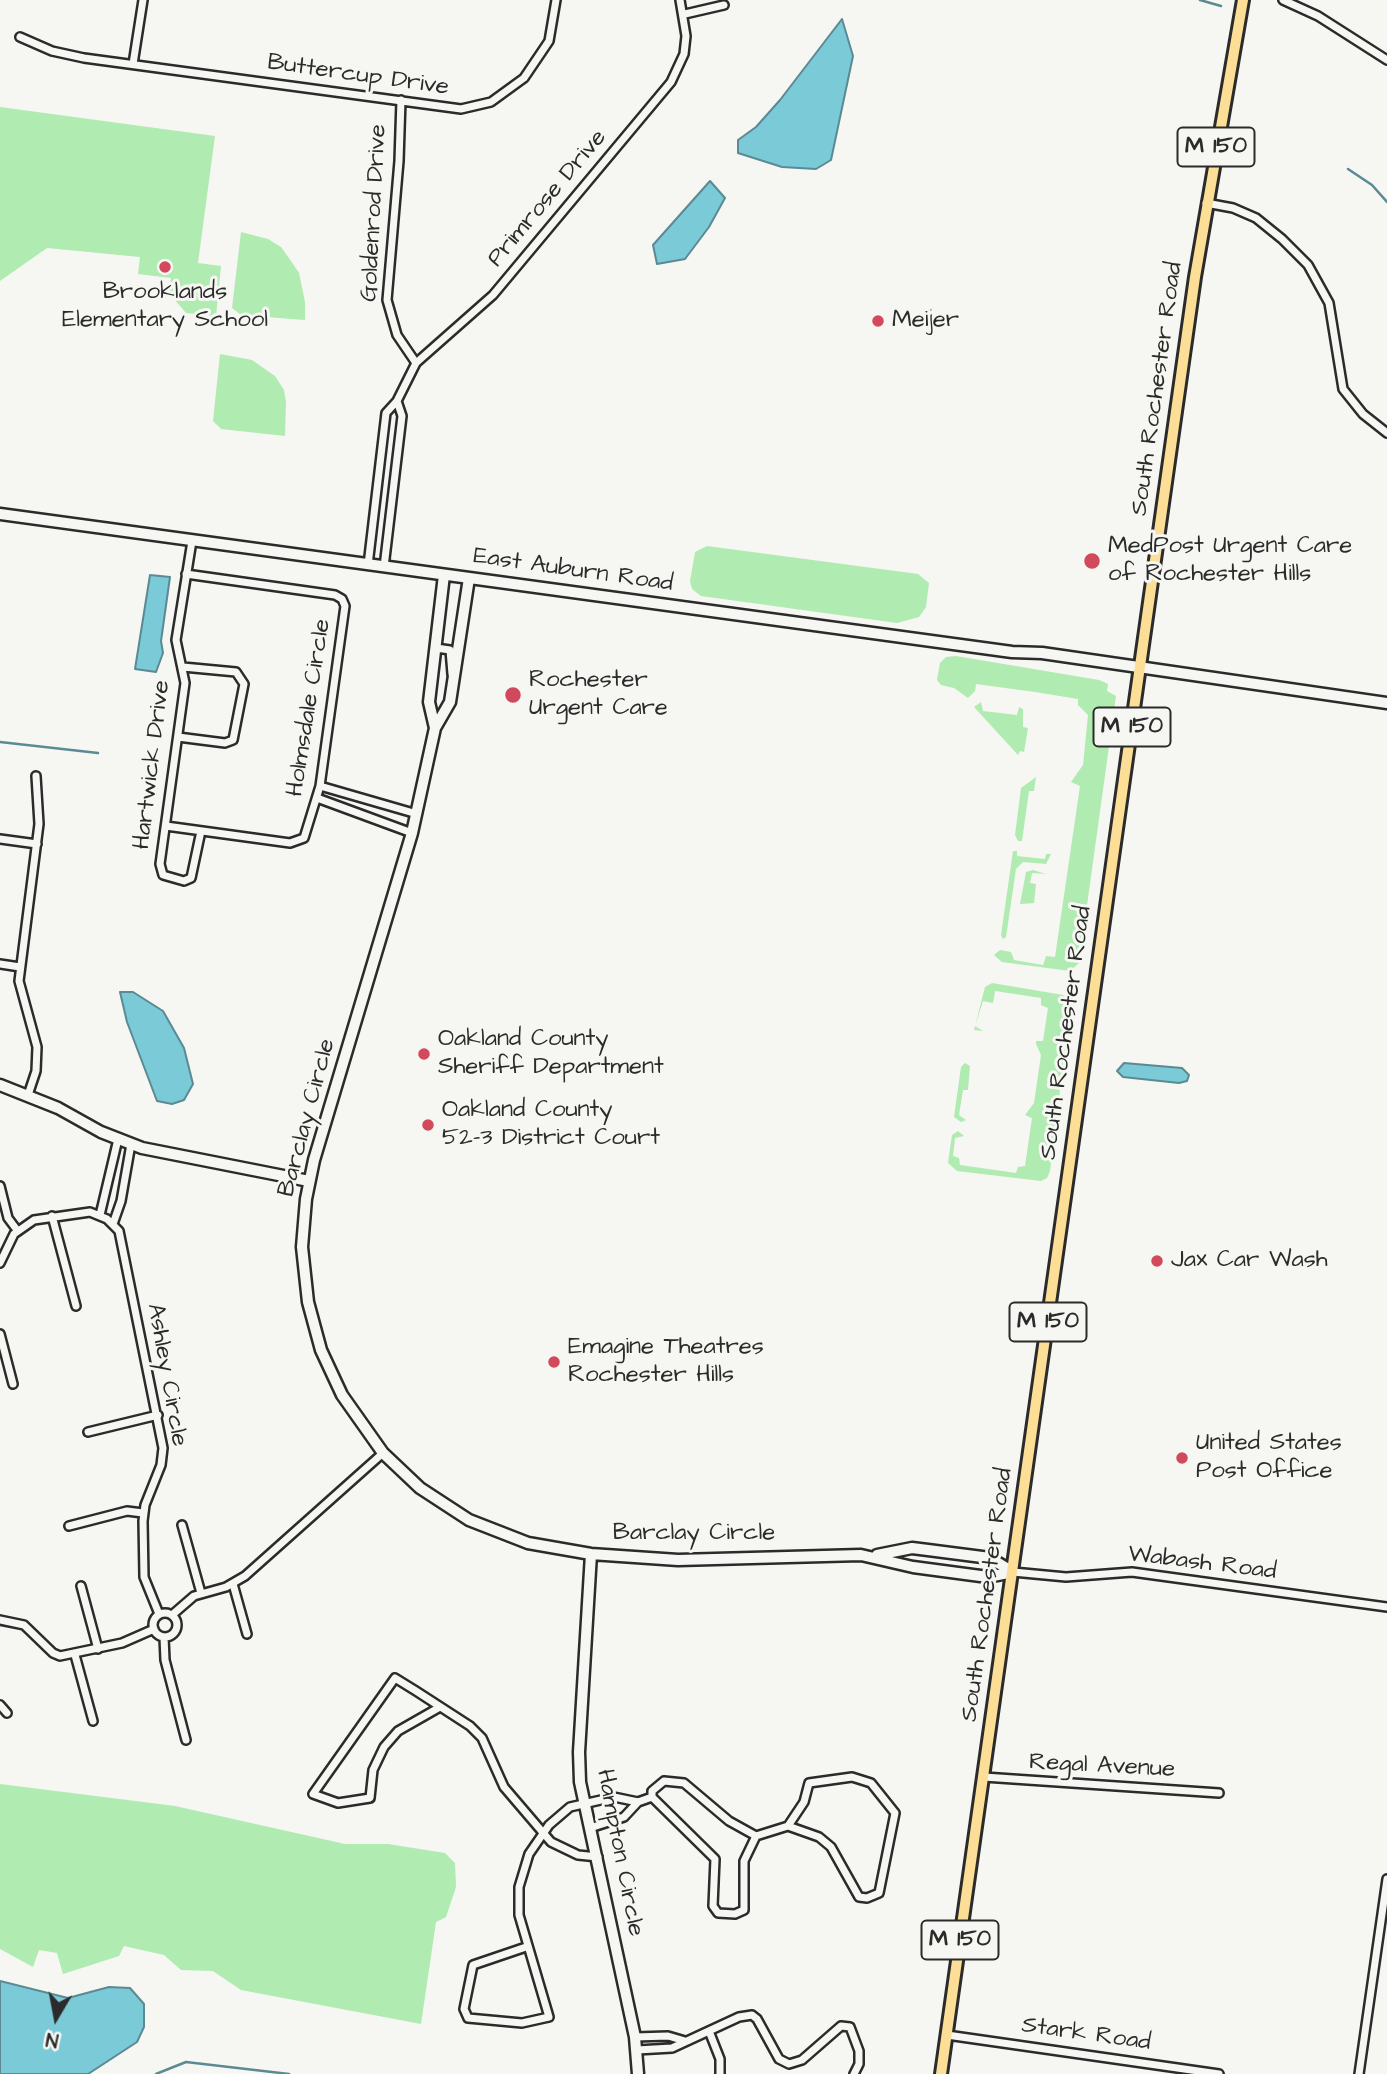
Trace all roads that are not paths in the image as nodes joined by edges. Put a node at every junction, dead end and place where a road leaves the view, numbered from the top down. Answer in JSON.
{"nodes":[{"id":1,"x":143,"y":0,"type":"edge"},
{"id":2,"x":556,"y":0,"type":"edge"},
{"id":3,"x":680,"y":0,"type":"edge"},
{"id":4,"x":1243,"y":0,"type":"edge"},
{"id":5,"x":1283,"y":0,"type":"edge"},
{"id":6,"x":724,"y":5,"type":"dead end"},
{"id":7,"x":685,"y":15,"type":"junction"},
{"id":8,"x":20,"y":37,"type":"dead end"},
{"id":9,"x":1387,"y":61,"type":"edge"},
{"id":10,"x":134,"y":64,"type":"junction"},
{"id":11,"x":401,"y":100,"type":"junction"},
{"id":12,"x":1206,"y":203,"type":"junction"},
{"id":13,"x":416,"y":363,"type":"junction"},
{"id":14,"x":397,"y":401,"type":"junction"},
{"id":15,"x":1387,"y":433,"type":"edge"},
{"id":16,"x":380,"y":465,"type":"junction"},
{"id":17,"x":397,"y":467,"type":"junction"},
{"id":18,"x":0,"y":514,"type":"edge"},
{"id":19,"x":192,"y":541,"type":"junction"},
{"id":20,"x":368,"y":565,"type":"junction"},
{"id":21,"x":384,"y":567,"type":"junction"},
{"id":22,"x":187,"y":574,"type":"junction"},
{"id":23,"x":444,"y":575,"type":"junction"},
{"id":24,"x":469,"y":578,"type":"junction"},
{"id":25,"x":436,"y":648,"type":"junction"},
{"id":26,"x":183,"y":667,"type":"junction"},
{"id":27,"x":1140,"y":669,"type":"junction"},
{"id":28,"x":453,"y":679,"type":"junction"},
{"id":29,"x":1387,"y":703,"type":"edge"},
{"id":30,"x":435,"y":729,"type":"junction"},
{"id":31,"x":178,"y":737,"type":"junction"},
{"id":32,"x":36,"y":776,"type":"dead end"},
{"id":33,"x":320,"y":786,"type":"junction"},
{"id":34,"x":317,"y":798,"type":"junction"},
{"id":35,"x":417,"y":814,"type":"junction"},
{"id":36,"x":166,"y":826,"type":"junction"},
{"id":37,"x":201,"y":831,"type":"junction"},
{"id":38,"x":412,"y":833,"type":"junction"},
{"id":39,"x":0,"y":839,"type":"edge"},
{"id":40,"x":37,"y":844,"type":"junction"},
{"id":41,"x":0,"y":964,"type":"edge"},
{"id":42,"x":20,"y":967,"type":"junction"},
{"id":43,"x":0,"y":1086,"type":"edge"},
{"id":44,"x":28,"y":1096,"type":"junction"},
{"id":45,"x":118,"y":1139,"type":"junction"},
{"id":46,"x":131,"y":1144,"type":"junction"},
{"id":47,"x":110,"y":1173,"type":"junction"},
{"id":48,"x":124,"y":1174,"type":"junction"},
{"id":49,"x":309,"y":1181,"type":"junction"},
{"id":50,"x":0,"y":1186,"type":"edge"},
{"id":51,"x":100,"y":1215,"type":"junction"},
{"id":52,"x":52,"y":1216,"type":"junction"},
{"id":53,"x":113,"y":1224,"type":"junction"},
{"id":54,"x":17,"y":1230,"type":"junction"},
{"id":55,"x":1,"y":1259,"type":"edge"},
{"id":56,"x":76,"y":1306,"type":"dead end"},
{"id":57,"x":0,"y":1334,"type":"edge"},
{"id":58,"x":13,"y":1384,"type":"dead end"},
{"id":59,"x":158,"y":1415,"type":"junction"},
{"id":60,"x":88,"y":1432,"type":"dead end"},
{"id":61,"x":383,"y":1453,"type":"junction"},
{"id":62,"x":143,"y":1513,"type":"junction"},
{"id":63,"x":182,"y":1525,"type":"dead end"},
{"id":64,"x":69,"y":1526,"type":"dead end"},
{"id":65,"x":591,"y":1554,"type":"junction"},
{"id":66,"x":873,"y":1556,"type":"junction"},
{"id":67,"x":1013,"y":1572,"type":"junction"},
{"id":68,"x":233,"y":1584,"type":"junction"},
{"id":69,"x":81,"y":1586,"type":"dead end"},
{"id":70,"x":201,"y":1593,"type":"junction"},
{"id":71,"x":1387,"y":1607,"type":"edge"},
{"id":72,"x":159,"y":1614,"type":"junction"},
{"id":73,"x":172,"y":1615,"type":"junction"},
{"id":74,"x":0,"y":1620,"type":"edge"},
{"id":75,"x":154,"y":1629,"type":"junction"},
{"id":76,"x":247,"y":1634,"type":"dead end"},
{"id":77,"x":164,"y":1637,"type":"junction"},
{"id":78,"x":98,"y":1649,"type":"junction"},
{"id":79,"x":75,"y":1655,"type":"junction"},
{"id":80,"x":0,"y":1705,"type":"edge"},
{"id":81,"x":440,"y":1707,"type":"junction"},
{"id":82,"x":7,"y":1713,"type":"dead end"},
{"id":83,"x":93,"y":1721,"type":"dead end"},
{"id":84,"x":186,"y":1740,"type":"dead end"},
{"id":85,"x":984,"y":1777,"type":"junction"},
{"id":86,"x":1219,"y":1794,"type":"dead end"},
{"id":87,"x":652,"y":1797,"type":"junction"},
{"id":88,"x":585,"y":1802,"type":"junction"},
{"id":89,"x":638,"y":1802,"type":"junction"},
{"id":90,"x":788,"y":1826,"type":"junction"},
{"id":91,"x":590,"y":1828,"type":"junction"},
{"id":92,"x":542,"y":1834,"type":"junction"},
{"id":93,"x":756,"y":1836,"type":"junction"},
{"id":94,"x":598,"y":1857,"type":"junction"},
{"id":95,"x":1387,"y":1879,"type":"edge"},
{"id":96,"x":526,"y":1947,"type":"junction"},
{"id":97,"x":709,"y":2031,"type":"junction"},
{"id":98,"x":947,"y":2035,"type":"junction"},
{"id":99,"x":635,"y":2037,"type":"junction"},
{"id":100,"x":685,"y":2040,"type":"junction"},
{"id":101,"x":637,"y":2050,"type":"junction"},
{"id":102,"x":638,"y":2074,"type":"edge"},
{"id":103,"x":720,"y":2074,"type":"edge"},
{"id":104,"x":854,"y":2074,"type":"edge"},
{"id":105,"x":941,"y":2074,"type":"edge"},
{"id":106,"x":1219,"y":2074,"type":"edge"},
{"id":107,"x":1359,"y":2074,"type":"edge"}],
"edges":[{"from":1,"to":10,"type":"street"},
{"from":2,"to":11,"type":"street","name":"Buttercup Drive"},
{"from":3,"to":7,"type":"street","name":"Primrose Drive"},
{"from":4,"to":12,"type":"main road","name":"South Rochester Road","number":"M 150"},
{"from":5,"to":9,"type":"street"},
{"from":6,"to":7,"type":"street"},
{"from":7,"to":13,"type":"street","name":"Primrose Drive"},
{"from":8,"to":10,"type":"street","name":"Buttercup Drive"},
{"from":10,"to":11,"type":"street","name":"Buttercup Drive"},
{"from":11,"to":13,"type":"street","name":"Goldenrod Drive"},
{"from":12,"to":15,"type":"street"},
{"from":12,"to":27,"type":"main road","name":"South Rochester Road","number":"M 150"},
{"from":13,"to":14,"type":"street","name":"Primrose Drive"},
{"from":14,"to":16,"type":"street","name":"Primrose Drive"},
{"from":14,"to":17,"type":"street"},
{"from":16,"to":17,"type":"street"},
{"from":16,"to":20,"type":"street","name":"Primrose Drive"},
{"from":17,"to":21,"type":"street"},
{"from":18,"to":19,"type":"street","name":"East Auburn Road"},
{"from":19,"to":20,"type":"street","name":"East Auburn Road"},
{"from":19,"to":22,"type":"street","name":"Hartwick Drive"},
{"from":20,"to":21,"type":"street","name":"East Auburn Road"},
{"from":21,"to":23,"type":"street","name":"East Auburn Road"},
{"from":22,"to":26,"type":"street","name":"Hartwick Drive"},
{"from":22,"to":33,"type":"street","name":"Holmsdale Circle"},
{"from":23,"to":24,"type":"street","name":"East Auburn Road"},
{"from":23,"to":25,"type":"street","name":"Barclay Circle"},
{"from":24,"to":27,"type":"street","name":"East Auburn Road"},
{"from":24,"to":28,"type":"street","name":"Barclay Circle"},
{"from":25,"to":28,"type":"street"},
{"from":25,"to":30,"type":"street","name":"Barclay Circle"},
{"from":26,"to":31,"type":"street","name":"Hartwick Drive"},
{"from":26,"to":31,"type":"street"},
{"from":27,"to":29,"type":"street","name":"East Auburn Road"},
{"from":27,"to":67,"type":"main road","name":"South Rochester Road","number":"M 150"},
{"from":28,"to":30,"type":"street","name":"Barclay Circle"},
{"from":30,"to":35,"type":"street","name":"Barclay Circle"},
{"from":31,"to":36,"type":"street","name":"Hartwick Drive"},
{"from":32,"to":40,"type":"street"},
{"from":33,"to":34,"type":"street","name":"Holmsdale Circle"},
{"from":33,"to":35,"type":"street"},
{"from":34,"to":37,"type":"street","name":"Holmsdale Circle"},
{"from":34,"to":38,"type":"street"},
{"from":35,"to":38,"type":"street","name":"Barclay Circle"},
{"from":36,"to":37,"type":"street","name":"Holmsdale Circle"},
{"from":36,"to":37,"type":"street","name":"Hartwick Drive"},
{"from":38,"to":49,"type":"street","name":"Barclay Circle"},
{"from":39,"to":40,"type":"street"},
{"from":40,"to":42,"type":"street"},
{"from":41,"to":42,"type":"street"},
{"from":42,"to":44,"type":"street"},
{"from":43,"to":44,"type":"street"},
{"from":44,"to":45,"type":"street"},
{"from":45,"to":46,"type":"street"},
{"from":45,"to":47,"type":"street"},
{"from":46,"to":48,"type":"street"},
{"from":46,"to":49,"type":"street"},
{"from":47,"to":48,"type":"street"},
{"from":47,"to":51,"type":"street"},
{"from":48,"to":53,"type":"street"},
{"from":49,"to":61,"type":"street","name":"Barclay Circle"},
{"from":50,"to":54,"type":"street"},
{"from":51,"to":52,"type":"street"},
{"from":51,"to":53,"type":"street"},
{"from":52,"to":54,"type":"street"},
{"from":52,"to":56,"type":"street"},
{"from":53,"to":59,"type":"street","name":"Ashley Circle"},
{"from":54,"to":55,"type":"street"},
{"from":57,"to":58,"type":"street"},
{"from":59,"to":60,"type":"street"},
{"from":59,"to":62,"type":"street","name":"Ashley Circle"},
{"from":61,"to":65,"type":"street","name":"Barclay Circle"},
{"from":61,"to":68,"type":"street"},
{"from":62,"to":64,"type":"street"},
{"from":62,"to":72,"type":"street","name":"Ashley Circle"},
{"from":63,"to":70,"type":"street"},
{"from":65,"to":66,"type":"street","name":"Barclay Circle"},
{"from":65,"to":88,"type":"street","name":"Hampton Circle"},
{"from":66,"to":67,"type":"street","name":"Barclay Circle"},
{"from":66,"to":67,"type":"street","name":"Barclay Circle"},
{"from":67,"to":71,"type":"street","name":"Wabash Road"},
{"from":67,"to":85,"type":"main road","name":"South Rochester Road","number":"M 150"},
{"from":68,"to":70,"type":"street"},
{"from":68,"to":76,"type":"street"},
{"from":69,"to":78,"type":"street"},
{"from":70,"to":73,"type":"street"},
{"from":72,"to":73,"type":"street"},
{"from":72,"to":75,"type":"street"},
{"from":73,"to":77,"type":"street"},
{"from":74,"to":79,"type":"street"},
{"from":75,"to":77,"type":"street"},
{"from":75,"to":78,"type":"street"},
{"from":77,"to":84,"type":"street"},
{"from":78,"to":79,"type":"street"},
{"from":79,"to":83,"type":"street"},
{"from":80,"to":82,"type":"street"},
{"from":81,"to":81,"type":"street"},
{"from":81,"to":92,"type":"street"},
{"from":85,"to":86,"type":"street","name":"Regal Avenue"},
{"from":85,"to":98,"type":"main road","name":"South Rochester Road","number":"M 150"},
{"from":87,"to":89,"type":"street"},
{"from":87,"to":93,"type":"street"},
{"from":87,"to":93,"type":"street"},
{"from":88,"to":89,"type":"street"},
{"from":88,"to":91,"type":"street","name":"Hampton Circle"},
{"from":88,"to":92,"type":"street"},
{"from":89,"to":91,"type":"street"},
{"from":90,"to":90,"type":"street"},
{"from":90,"to":93,"type":"street"},
{"from":91,"to":94,"type":"street","name":"Hampton Circle"},
{"from":92,"to":94,"type":"street"},
{"from":92,"to":96,"type":"street"},
{"from":94,"to":99,"type":"street","name":"Hampton Circle"},
{"from":95,"to":107,"type":"street"},
{"from":96,"to":96,"type":"street"},
{"from":97,"to":100,"type":"street"},
{"from":97,"to":103,"type":"street"},
{"from":97,"to":104,"type":"street"},
{"from":98,"to":105,"type":"main road","name":"South Rochester Road","number":"M 150"},
{"from":98,"to":106,"type":"street","name":"Stark Road"},
{"from":99,"to":100,"type":"street"},
{"from":99,"to":101,"type":"street","name":"Hampton Circle"},
{"from":100,"to":101,"type":"street"},
{"from":101,"to":102,"type":"street","name":"Hampton Circle"}]}
